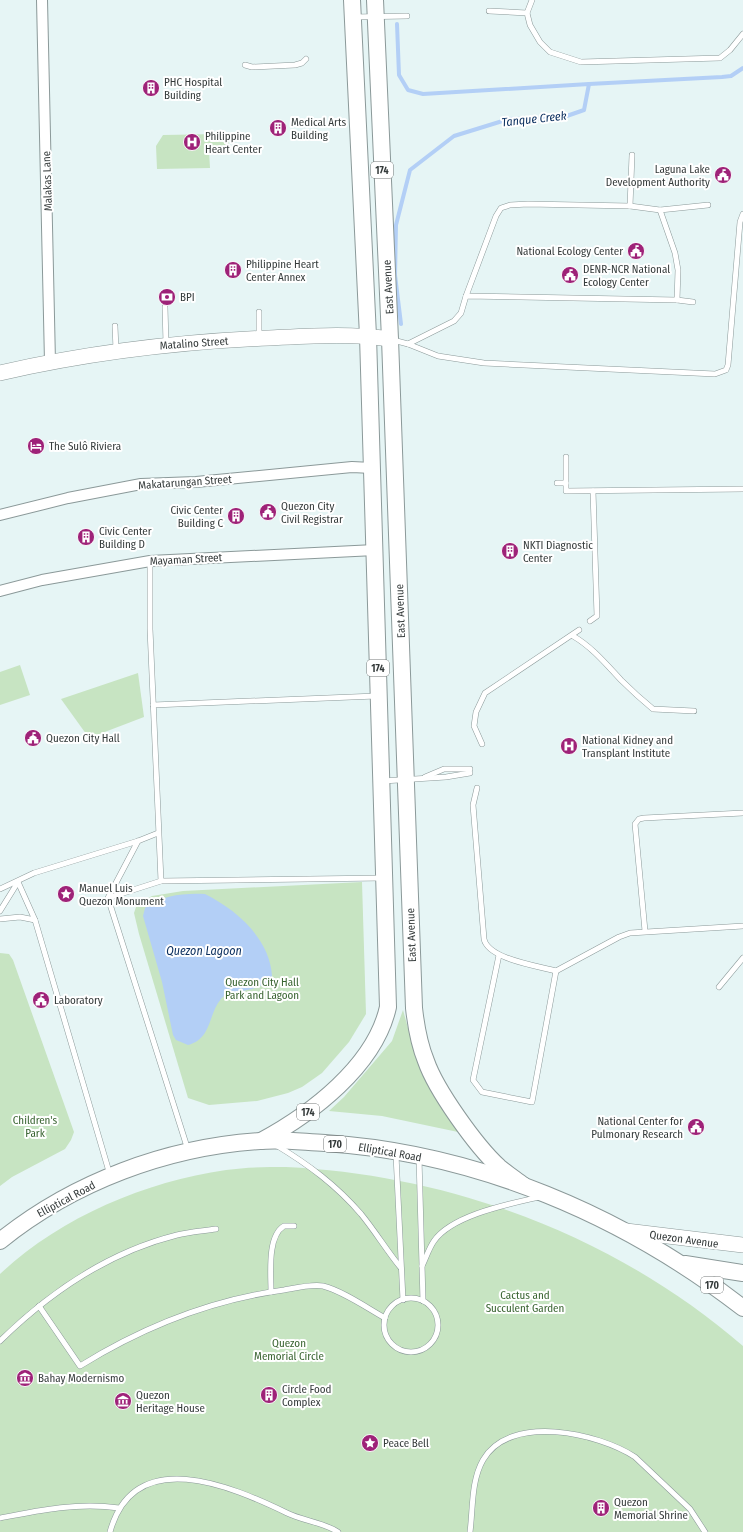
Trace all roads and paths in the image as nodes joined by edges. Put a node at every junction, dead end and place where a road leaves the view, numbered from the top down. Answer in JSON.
{"nodes":[{"id":1,"x":42,"y":0,"type":"edge"},
{"id":2,"x":352,"y":0,"type":"edge"},
{"id":3,"x":375,"y":0,"type":"edge"},
{"id":4,"x":532,"y":0,"type":"edge"},
{"id":5,"x":489,"y":11,"type":"dead end"},
{"id":6,"x":527,"y":13,"type":"junction"},
{"id":7,"x":376,"y":16,"type":"junction"},
{"id":8,"x":407,"y":16,"type":"dead end"},
{"id":9,"x":353,"y":17,"type":"junction"},
{"id":10,"x":743,"y":34,"type":"edge"},
{"id":11,"x":306,"y":59,"type":"dead end"},
{"id":12,"x":245,"y":65,"type":"dead end"},
{"id":13,"x":632,"y":155,"type":"dead end"},
{"id":14,"x":708,"y":205,"type":"dead end"},
{"id":15,"x":630,"y":206,"type":"junction"},
{"id":16,"x":660,"y":210,"type":"junction"},
{"id":17,"x":743,"y":214,"type":"edge"},
{"id":18,"x":466,"y":296,"type":"junction"},
{"id":19,"x":677,"y":300,"type":"junction"},
{"id":20,"x":693,"y":302,"type":"dead end"},
{"id":21,"x":165,"y":307,"type":"dead end"},
{"id":22,"x":259,"y":312,"type":"dead end"},
{"id":23,"x":115,"y":326,"type":"dead end"},
{"id":24,"x":368,"y":336,"type":"junction"},
{"id":25,"x":259,"y":339,"type":"junction"},
{"id":26,"x":390,"y":339,"type":"junction"},
{"id":27,"x":166,"y":344,"type":"junction"},
{"id":28,"x":408,"y":344,"type":"junction"},
{"id":29,"x":116,"y":351,"type":"junction"},
{"id":30,"x":50,"y":362,"type":"junction"},
{"id":31,"x":0,"y":373,"type":"edge"},
{"id":32,"x":566,"y":457,"type":"dead end"},
{"id":33,"x":372,"y":468,"type":"junction"},
{"id":34,"x":557,"y":483,"type":"dead end"},
{"id":35,"x":566,"y":483,"type":"junction"},
{"id":36,"x":743,"y":489,"type":"edge"},
{"id":37,"x":592,"y":491,"type":"junction"},
{"id":38,"x":0,"y":515,"type":"edge"},
{"id":39,"x":375,"y":550,"type":"junction"},
{"id":40,"x":150,"y":561,"type":"junction"},
{"id":41,"x":0,"y":591,"type":"edge"},
{"id":42,"x":590,"y":621,"type":"dead end"},
{"id":43,"x":579,"y":630,"type":"dead end"},
{"id":44,"x":573,"y":636,"type":"junction"},
{"id":45,"x":379,"y":696,"type":"junction"},
{"id":46,"x":153,"y":705,"type":"junction"},
{"id":47,"x":694,"y":711,"type":"dead end"},
{"id":48,"x":482,"y":744,"type":"dead end"},
{"id":49,"x":413,"y":780,"type":"junction"},
{"id":50,"x":382,"y":782,"type":"junction"},
{"id":51,"x":477,"y":788,"type":"dead end"},
{"id":52,"x":743,"y":812,"type":"edge"},
{"id":53,"x":158,"y":833,"type":"junction"},
{"id":54,"x":138,"y":841,"type":"junction"},
{"id":55,"x":384,"y":878,"type":"junction"},
{"id":56,"x":161,"y":881,"type":"junction"},
{"id":57,"x":18,"y":882,"type":"junction"},
{"id":58,"x":0,"y":888,"type":"edge"},
{"id":59,"x":108,"y":898,"type":"junction"},
{"id":60,"x":0,"y":911,"type":"edge"},
{"id":61,"x":0,"y":919,"type":"edge"},
{"id":62,"x":35,"y":920,"type":"junction"},
{"id":63,"x":743,"y":926,"type":"edge"},
{"id":64,"x":645,"y":931,"type":"junction"},
{"id":65,"x":499,"y":955,"type":"junction"},
{"id":66,"x":743,"y":958,"type":"edge"},
{"id":67,"x":556,"y":971,"type":"junction"},
{"id":68,"x":719,"y":988,"type":"dead end"},
{"id":69,"x":265,"y":1141,"type":"junction"},
{"id":70,"x":188,"y":1151,"type":"junction"},
{"id":71,"x":396,"y":1151,"type":"junction"},
{"id":72,"x":419,"y":1156,"type":"junction"},
{"id":73,"x":110,"y":1176,"type":"junction"},
{"id":74,"x":523,"y":1185,"type":"junction"},
{"id":75,"x":548,"y":1195,"type":"junction"},
{"id":76,"x":294,"y":1226,"type":"dead end"},
{"id":77,"x":216,"y":1229,"type":"dead end"},
{"id":78,"x":626,"y":1231,"type":"junction"},
{"id":79,"x":0,"y":1241,"type":"edge"},
{"id":80,"x":743,"y":1245,"type":"edge"},
{"id":81,"x":681,"y":1263,"type":"junction"},
{"id":82,"x":401,"y":1268,"type":"junction"},
{"id":83,"x":422,"y":1269,"type":"junction"},
{"id":84,"x":743,"y":1273,"type":"edge"},
{"id":85,"x":271,"y":1292,"type":"junction"},
{"id":86,"x":403,"y":1300,"type":"junction"},
{"id":87,"x":423,"y":1301,"type":"junction"},
{"id":88,"x":39,"y":1306,"type":"junction"},
{"id":89,"x":742,"y":1307,"type":"edge"},
{"id":90,"x":385,"y":1318,"type":"junction"},
{"id":91,"x":0,"y":1341,"type":"edge"},
{"id":92,"x":120,"y":1508,"type":"junction"},
{"id":93,"x":0,"y":1518,"type":"edge"},
{"id":94,"x":110,"y":1532,"type":"edge"},
{"id":95,"x":338,"y":1532,"type":"edge"},
{"id":96,"x":470,"y":1532,"type":"edge"},
{"id":97,"x":705,"y":1532,"type":"edge"}],
"edges":[{"from":1,"to":30,"type":"street","name":"Malakas Lane"},
{"from":2,"to":9,"type":"main road","name":"East Avenue","number":"174"},
{"from":3,"to":7,"type":"main road","name":"East Avenue","number":"174"},
{"from":4,"to":6,"type":"lane"},
{"from":5,"to":6,"type":"lane"},
{"from":6,"to":10,"type":"lane"},
{"from":7,"to":8,"type":"lane"},
{"from":7,"to":9,"type":"lane"},
{"from":7,"to":26,"type":"main road","name":"East Avenue","number":"174"},
{"from":9,"to":24,"type":"main road","name":"East Avenue","number":"174"},
{"from":11,"to":12,"type":"lane"},
{"from":13,"to":15,"type":"lane"},
{"from":14,"to":16,"type":"lane"},
{"from":15,"to":16,"type":"lane"},
{"from":15,"to":18,"type":"lane"},
{"from":16,"to":19,"type":"lane"},
{"from":17,"to":28,"type":"lane"},
{"from":18,"to":19,"type":"lane"},
{"from":18,"to":28,"type":"lane"},
{"from":19,"to":20,"type":"lane"},
{"from":21,"to":27,"type":"lane"},
{"from":22,"to":25,"type":"lane"},
{"from":23,"to":29,"type":"lane"},
{"from":24,"to":25,"type":"street","name":"Matalino Street"},
{"from":24,"to":26,"type":"street","name":"Matalino Street"},
{"from":24,"to":33,"type":"main road","name":"East Avenue","number":"174"},
{"from":25,"to":27,"type":"street","name":"Matalino Street"},
{"from":26,"to":28,"type":"lane"},
{"from":26,"to":49,"type":"main road","name":"East Avenue","number":"174"},
{"from":27,"to":29,"type":"street","name":"Matalino Street"},
{"from":29,"to":30,"type":"street","name":"Matalino Street"},
{"from":30,"to":31,"type":"street","name":"Matalino Street"},
{"from":32,"to":35,"type":"lane"},
{"from":33,"to":38,"type":"street","name":"Makatarungan Street"},
{"from":33,"to":39,"type":"main road","name":"East Avenue","number":"174"},
{"from":34,"to":35,"type":"lane"},
{"from":35,"to":37,"type":"lane"},
{"from":36,"to":37,"type":"lane"},
{"from":37,"to":42,"type":"lane"},
{"from":39,"to":40,"type":"street","name":"Mayaman Street"},
{"from":39,"to":45,"type":"main road","name":"East Avenue","number":"174"},
{"from":40,"to":41,"type":"street","name":"Mayaman Street"},
{"from":40,"to":46,"type":"lane"},
{"from":43,"to":44,"type":"lane"},
{"from":44,"to":47,"type":"lane"},
{"from":44,"to":48,"type":"lane"},
{"from":45,"to":46,"type":"lane"},
{"from":45,"to":50,"type":"main road","name":"East Avenue","number":"174"},
{"from":46,"to":53,"type":"lane"},
{"from":49,"to":49,"type":"lane"},
{"from":49,"to":50,"type":"lane"},
{"from":49,"to":74,"type":"main road","name":"East Avenue","number":"174"},
{"from":50,"to":55,"type":"main road","name":"East Avenue","number":"174"},
{"from":51,"to":65,"type":"lane"},
{"from":52,"to":64,"type":"lane"},
{"from":53,"to":54,"type":"lane"},
{"from":53,"to":56,"type":"lane"},
{"from":54,"to":57,"type":"lane"},
{"from":54,"to":59,"type":"lane"},
{"from":55,"to":56,"type":"lane"},
{"from":55,"to":69,"type":"main road","name":"East Avenue","number":"174"},
{"from":56,"to":59,"type":"lane"},
{"from":57,"to":58,"type":"lane"},
{"from":57,"to":60,"type":"lane"},
{"from":57,"to":62,"type":"lane"},
{"from":59,"to":70,"type":"lane"},
{"from":61,"to":62,"type":"lane"},
{"from":62,"to":73,"type":"lane"},
{"from":63,"to":64,"type":"lane"},
{"from":64,"to":67,"type":"lane"},
{"from":65,"to":67,"type":"lane"},
{"from":65,"to":67,"type":"lane"},
{"from":66,"to":68,"type":"lane"},
{"from":69,"to":70,"type":"main road","name":"Elliptical Road","number":"170"},
{"from":69,"to":71,"type":"main road","name":"Elliptical Road","number":"170"},
{"from":69,"to":82,"type":"lane"},
{"from":70,"to":73,"type":"main road","name":"Elliptical Road","number":"170"},
{"from":71,"to":72,"type":"main road","name":"Elliptical Road","number":"170"},
{"from":71,"to":82,"type":"lane"},
{"from":72,"to":74,"type":"main road","name":"Elliptical Road","number":"170"},
{"from":72,"to":83,"type":"lane"},
{"from":73,"to":79,"type":"main road","name":"Elliptical Road","number":"170"},
{"from":74,"to":75,"type":"main road","name":"Elliptical Road","number":"170"},
{"from":75,"to":78,"type":"main road","name":"Elliptical Road","number":"170"},
{"from":75,"to":83,"type":"lane"},
{"from":76,"to":85,"type":"lane"},
{"from":77,"to":88,"type":"lane"},
{"from":78,"to":80,"type":"street","name":"Quezon Avenue","number":"170"},
{"from":78,"to":81,"type":"main road","name":"Elliptical Road","number":"170"},
{"from":81,"to":84,"type":"main road","number":"170"},
{"from":81,"to":89,"type":"main road","name":"Elliptical Road","number":"170"},
{"from":82,"to":86,"type":"lane"},
{"from":83,"to":87,"type":"lane"},
{"from":85,"to":88,"type":"lane"},
{"from":85,"to":90,"type":"lane"},
{"from":86,"to":87,"type":"lane"},
{"from":86,"to":90,"type":"lane"},
{"from":87,"to":90,"type":"lane"},
{"from":88,"to":91,"type":"lane"},
{"from":92,"to":93,"type":"lane"},
{"from":92,"to":94,"type":"lane"},
{"from":92,"to":95,"type":"lane"},
{"from":96,"to":97,"type":"lane"}]}
